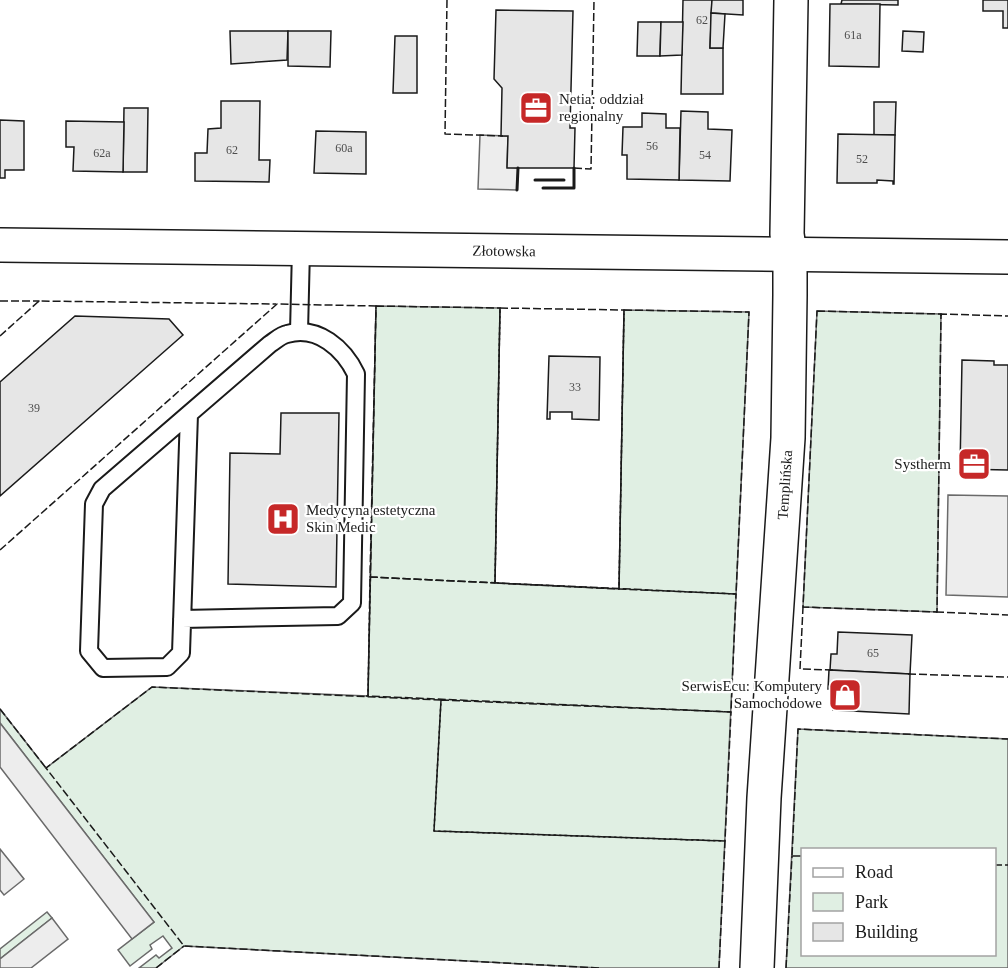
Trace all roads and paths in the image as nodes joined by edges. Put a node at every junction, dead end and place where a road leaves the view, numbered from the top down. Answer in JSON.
{"nodes":[{"id":1,"x":791,"y":0,"type":"edge"},
{"id":2,"x":0,"y":245,"type":"edge"},
{"id":3,"x":301,"y":249,"type":"junction"},
{"id":4,"x":790,"y":255,"type":"junction"},
{"id":5,"x":1008,"y":257,"type":"edge"},
{"id":6,"x":299,"y":332,"type":"junction"},
{"id":7,"x":189,"y":414,"type":"junction"},
{"id":8,"x":182,"y":619,"type":"junction"},
{"id":9,"x":757,"y":968,"type":"edge"}],
"edges":[{"from":1,"to":4,"type":"street","name":"Templińska"},
{"from":2,"to":3,"type":"street","name":"Złotowska"},
{"from":3,"to":4,"type":"street","name":"Złotowska"},
{"from":3,"to":6,"type":"lane"},
{"from":4,"to":5,"type":"street","name":"Złotowska"},
{"from":4,"to":9,"type":"street","name":"Templińska"},
{"from":6,"to":7,"type":"lane"},
{"from":6,"to":8,"type":"lane"},
{"from":7,"to":8,"type":"lane"},
{"from":7,"to":8,"type":"lane"}]}
